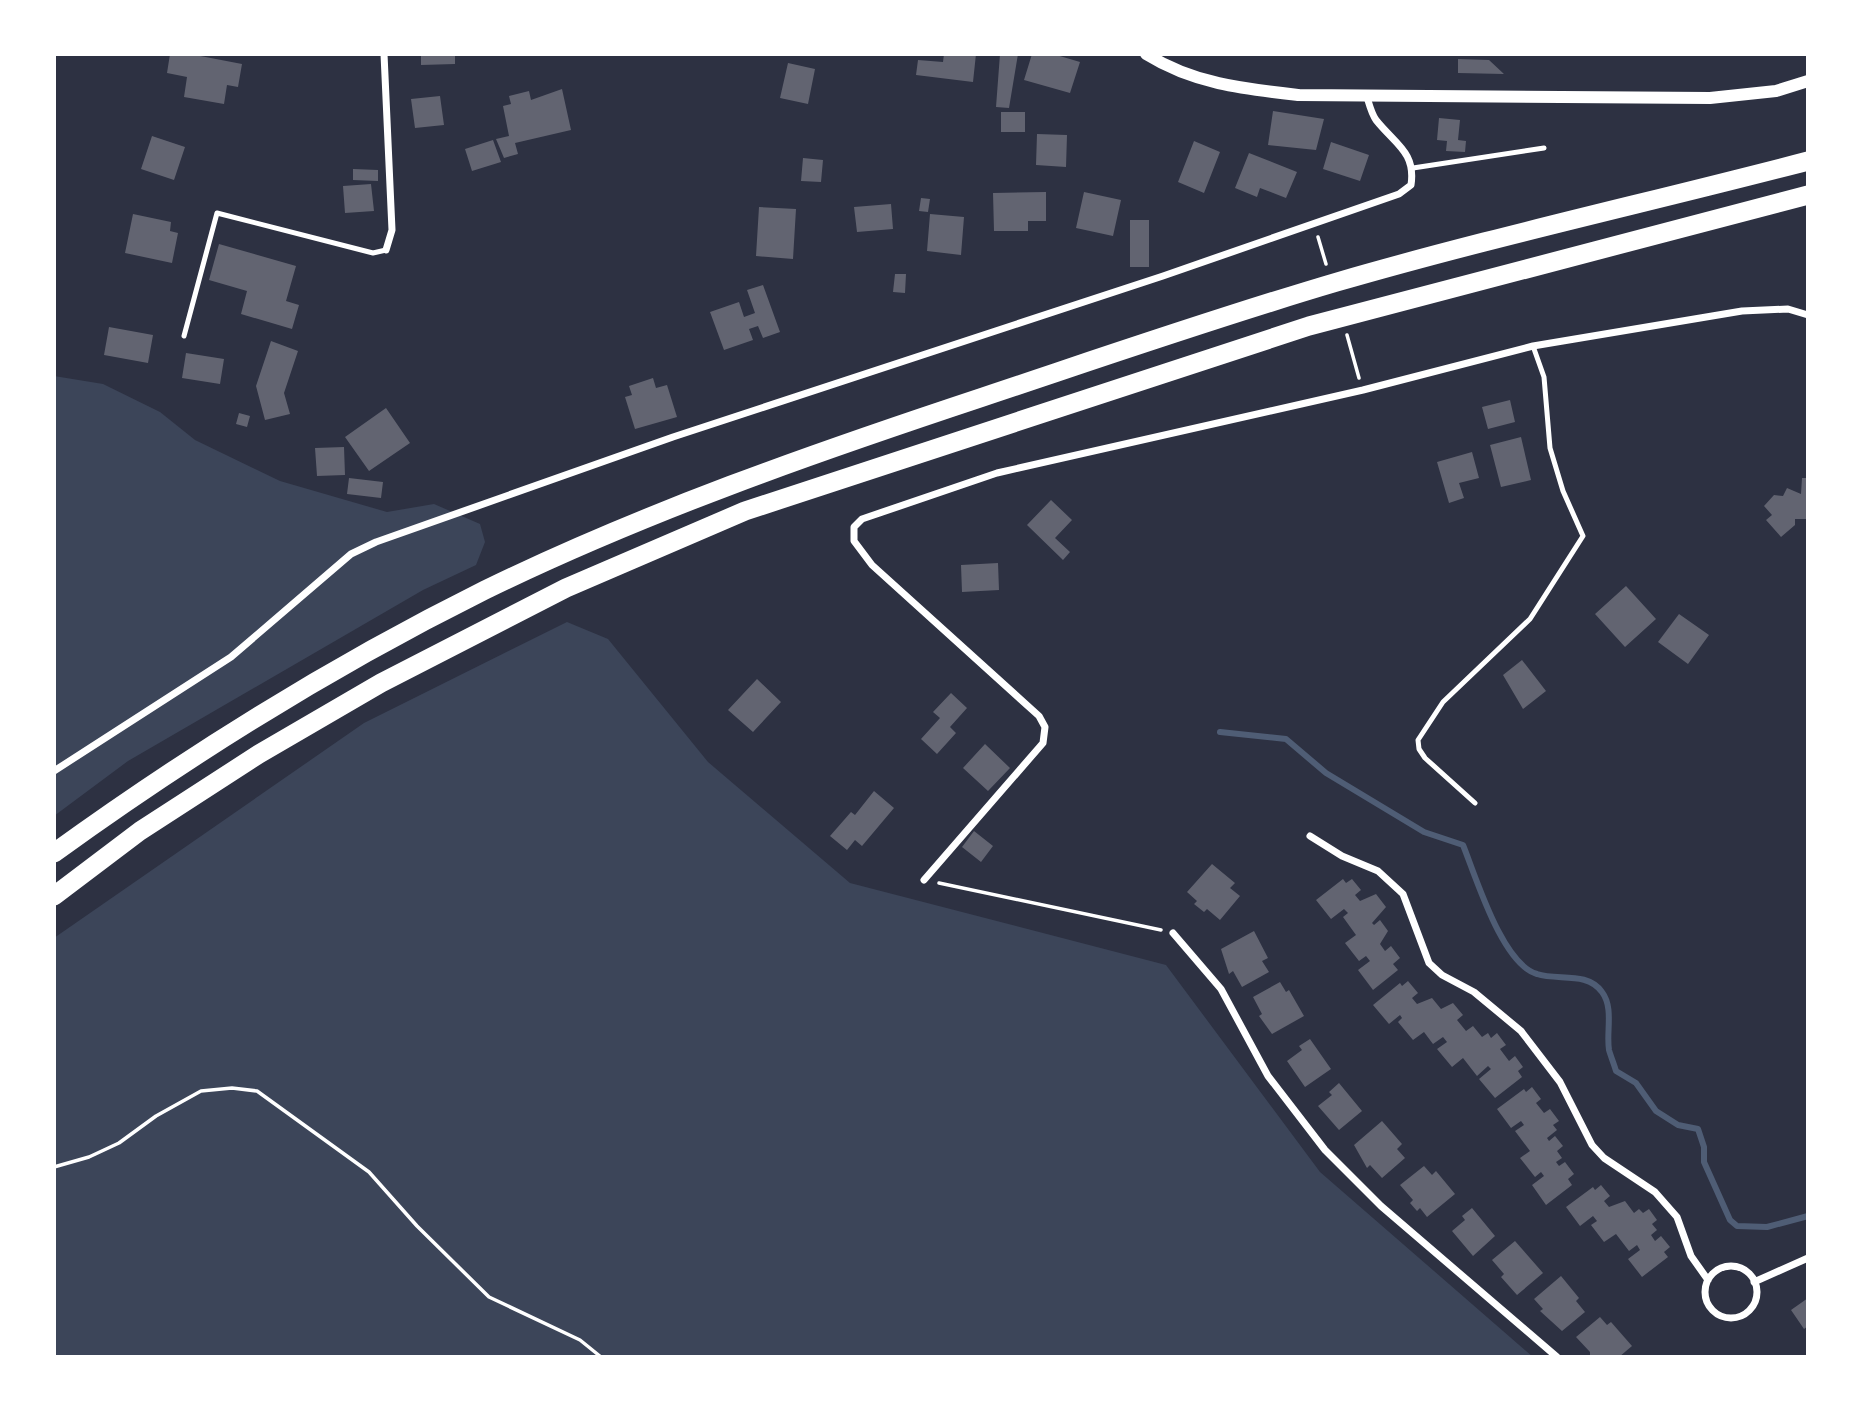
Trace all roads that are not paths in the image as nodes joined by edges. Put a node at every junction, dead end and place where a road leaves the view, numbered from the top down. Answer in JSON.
{"nodes":[{"id":1,"x":384,"y":54,"type":"edge"},
{"id":2,"x":1146,"y":54,"type":"edge"},
{"id":3,"x":1808,"y":81,"type":"edge"},
{"id":4,"x":1366,"y":94,"type":"junction"},
{"id":5,"x":1544,"y":148,"type":"dead end"},
{"id":6,"x":1808,"y":161,"type":"edge"},
{"id":7,"x":1413,"y":168,"type":"junction"},
{"id":8,"x":1808,"y":195,"type":"edge"},
{"id":9,"x":386,"y":250,"type":"joint"},
{"id":10,"x":1808,"y":316,"type":"edge"},
{"id":11,"x":184,"y":336,"type":"dead end"},
{"id":12,"x":1533,"y":346,"type":"junction"},
{"id":13,"x":54,"y":771,"type":"edge"},
{"id":14,"x":1475,"y":803,"type":"dead end"},
{"id":15,"x":1310,"y":836,"type":"dead end"},
{"id":16,"x":54,"y":853,"type":"edge"},
{"id":17,"x":924,"y":880,"type":"road end"},
{"id":18,"x":54,"y":896,"type":"edge"},
{"id":19,"x":1173,"y":933,"type":"road end"},
{"id":20,"x":1808,"y":1258,"type":"edge"},
{"id":21,"x":1707,"y":1280,"type":"junction"},
{"id":22,"x":1754,"y":1282,"type":"junction"},
{"id":23,"x":1557,"y":1357,"type":"edge"}],
"edges":[{"from":1,"to":9,"type":"street"},
{"from":2,"to":4,"type":"street"},
{"from":3,"to":4,"type":"street"},
{"from":4,"to":7,"type":"street"},
{"from":5,"to":7,"type":"lane"},
{"from":6,"to":16,"type":"highway"},
{"from":7,"to":13,"type":"street"},
{"from":8,"to":18,"type":"highway"},
{"from":9,"to":11,"type":"lane"},
{"from":10,"to":12,"type":"street"},
{"from":12,"to":14,"type":"lane"},
{"from":12,"to":17,"type":"street"},
{"from":15,"to":21,"type":"street"},
{"from":19,"to":23,"type":"street"},
{"from":20,"to":22,"type":"street"},
{"from":21,"to":22,"type":"street"},
{"from":21,"to":22,"type":"street"}]}
